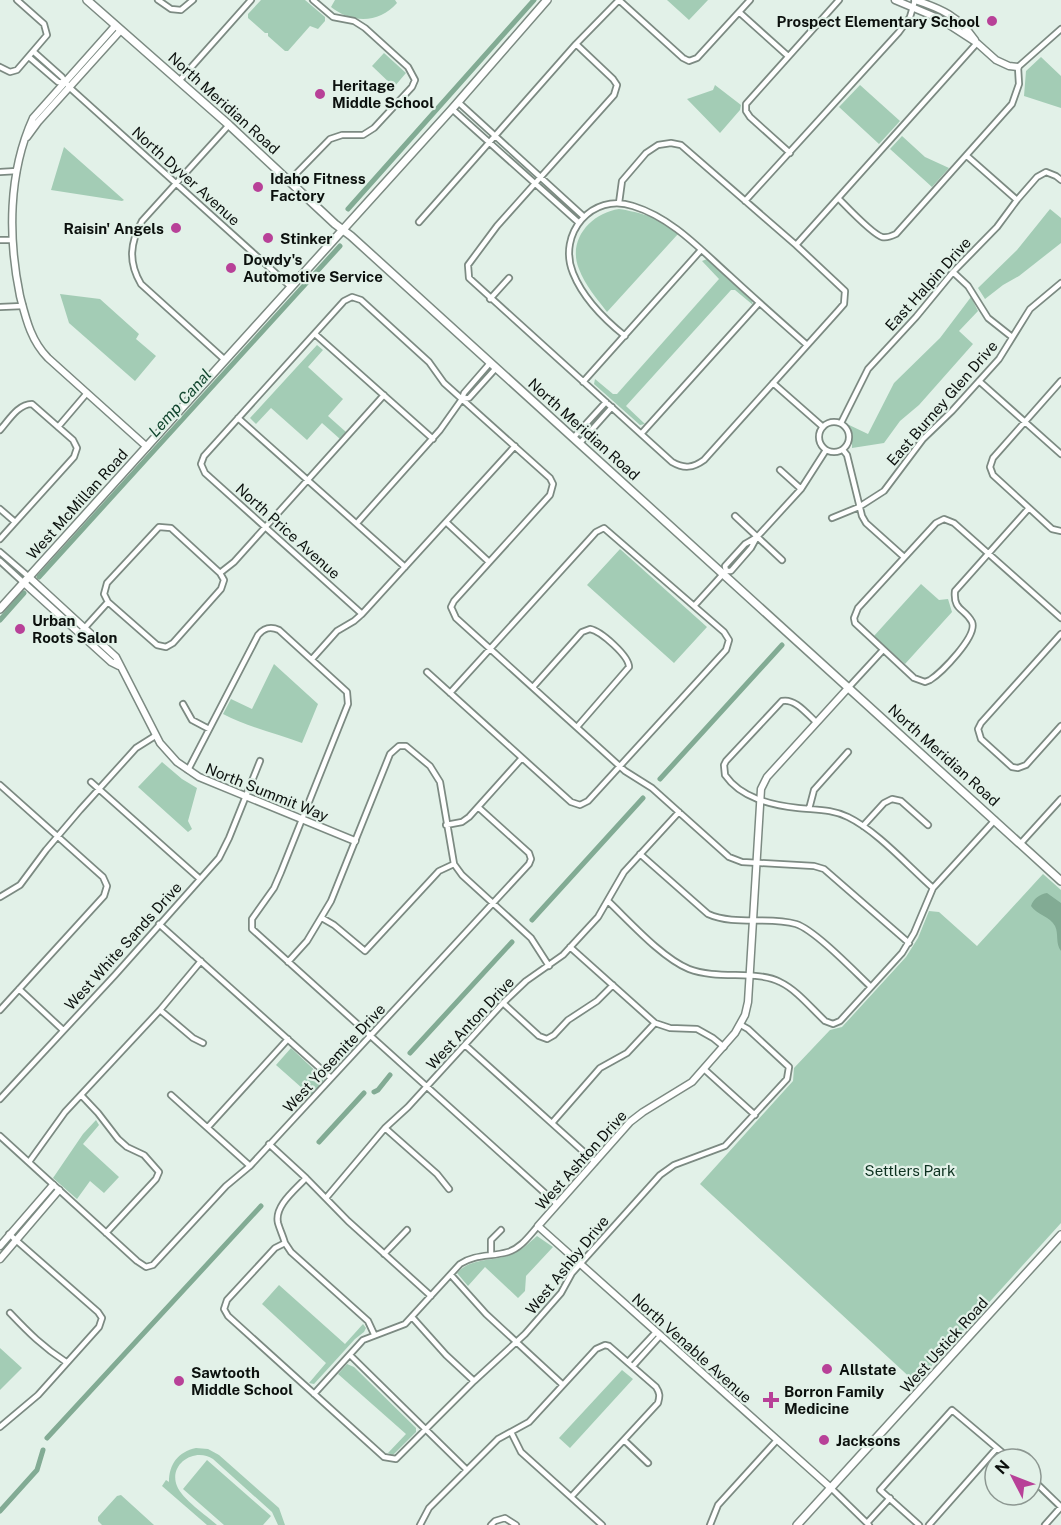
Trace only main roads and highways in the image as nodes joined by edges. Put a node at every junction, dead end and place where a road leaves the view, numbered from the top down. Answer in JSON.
{"nodes":[{"id":1,"x":87,"y":0,"type":"edge"},
{"id":2,"x":547,"y":0,"type":"edge"},
{"id":3,"x":342,"y":230,"type":"junction"},
{"id":4,"x":0,"y":609,"type":"edge"},
{"id":5,"x":1061,"y":881,"type":"edge"},
{"id":6,"x":1060,"y":1238,"type":"edge"},
{"id":7,"x":797,"y":1525,"type":"edge"}],
"edges":[{"from":1,"to":3,"type":"main road","name":"North Meridian Road"},
{"from":2,"to":3,"type":"main road","name":"West McMillan Road"},
{"from":3,"to":4,"type":"main road","name":"West McMillan Road"},
{"from":3,"to":5,"type":"main road","name":"North Meridian Road"},
{"from":6,"to":7,"type":"main road","name":"West Ustick Road"}]}
